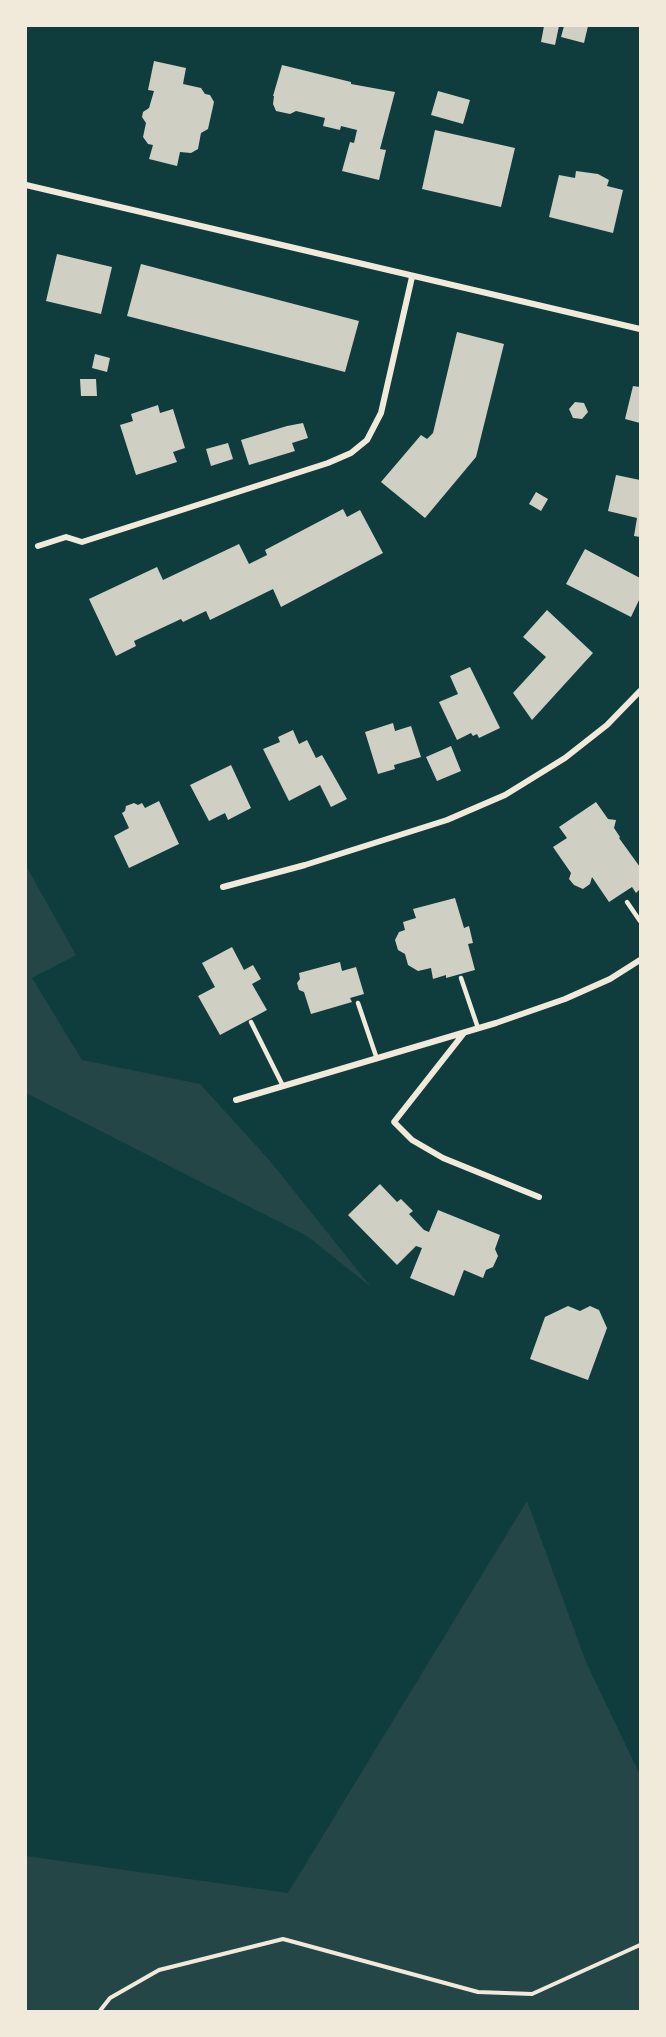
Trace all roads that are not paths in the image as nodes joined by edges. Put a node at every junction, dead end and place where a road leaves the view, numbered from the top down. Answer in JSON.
{"nodes":[{"id":1,"x":26,"y":185,"type":"edge"},
{"id":2,"x":412,"y":277,"type":"junction"},
{"id":3,"x":640,"y":329,"type":"edge"},
{"id":4,"x":38,"y":546,"type":"dead end"},
{"id":5,"x":640,"y":691,"type":"edge"},
{"id":6,"x":223,"y":887,"type":"dead end"},
{"id":7,"x":627,"y":902,"type":"dead end"},
{"id":8,"x":640,"y":921,"type":"edge"},
{"id":9,"x":640,"y":960,"type":"edge"},
{"id":10,"x":461,"y":978,"type":"dead end"},
{"id":11,"x":358,"y":1003,"type":"dead end"},
{"id":12,"x":251,"y":1022,"type":"dead end"},
{"id":13,"x":478,"y":1028,"type":"junction"},
{"id":14,"x":465,"y":1032,"type":"junction"},
{"id":15,"x":377,"y":1059,"type":"junction"},
{"id":16,"x":284,"y":1087,"type":"junction"},
{"id":17,"x":236,"y":1100,"type":"dead end"},
{"id":18,"x":539,"y":1197,"type":"dead end"}],
"edges":[{"from":1,"to":2,"type":"street"},
{"from":2,"to":3,"type":"street"},
{"from":2,"to":4,"type":"street"},
{"from":5,"to":6,"type":"street"},
{"from":7,"to":8,"type":"lane"},
{"from":9,"to":13,"type":"street"},
{"from":10,"to":13,"type":"lane"},
{"from":11,"to":15,"type":"lane"},
{"from":12,"to":16,"type":"lane"},
{"from":13,"to":14,"type":"street"},
{"from":14,"to":15,"type":"street"},
{"from":14,"to":18,"type":"street"},
{"from":15,"to":16,"type":"street"},
{"from":16,"to":17,"type":"street"}]}
